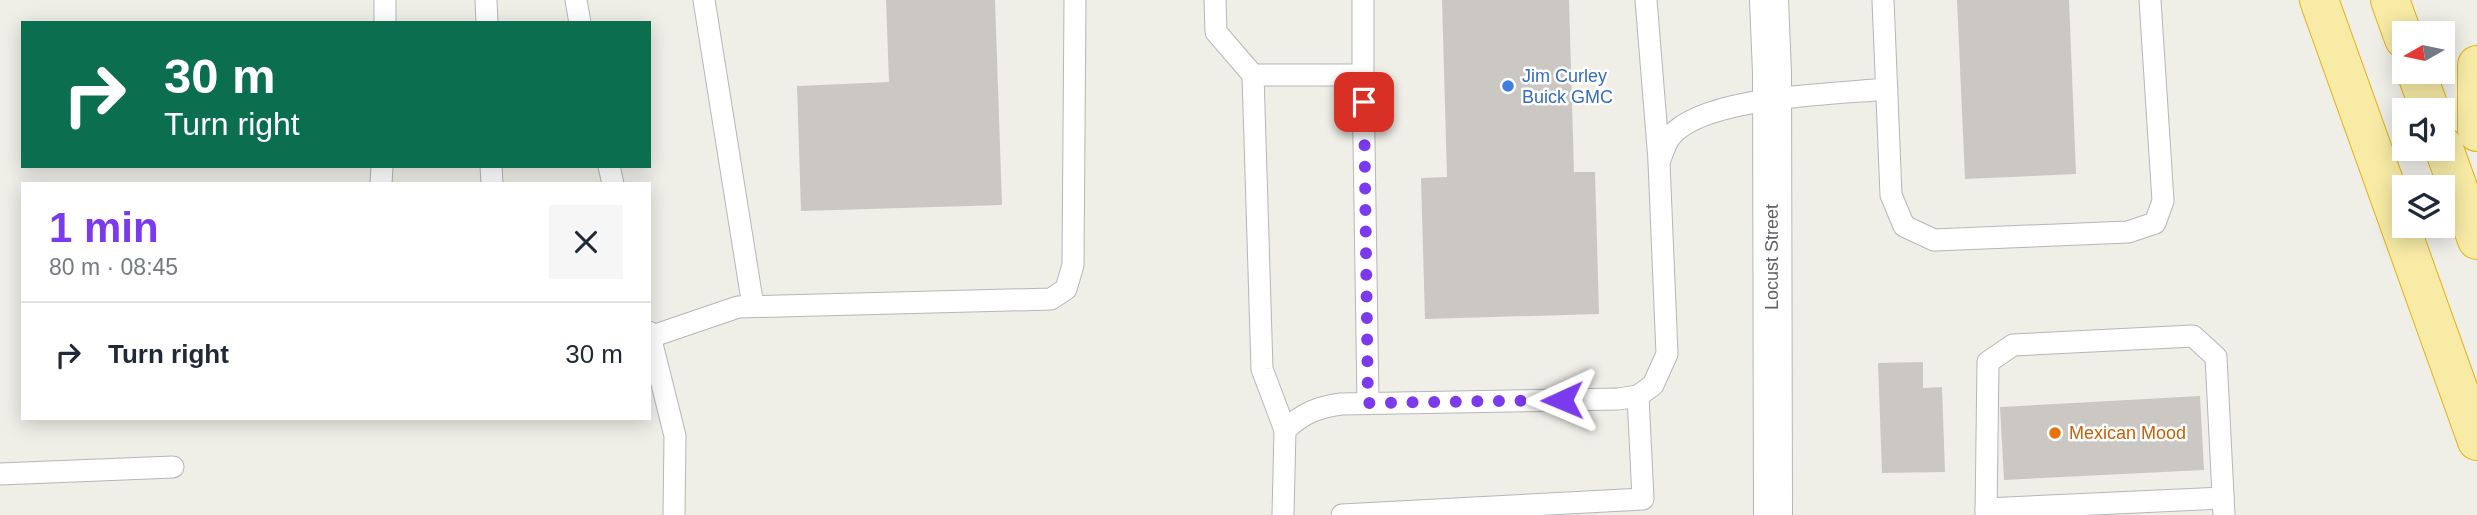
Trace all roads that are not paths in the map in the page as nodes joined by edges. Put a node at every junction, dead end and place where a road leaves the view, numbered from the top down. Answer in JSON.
{"nodes":[{"id":1,"x":385,"y":0,"type":"edge"},
{"id":2,"x":486,"y":0,"type":"edge"},
{"id":3,"x":576,"y":0,"type":"edge"},
{"id":4,"x":704,"y":0,"type":"edge"},
{"id":5,"x":1076,"y":0,"type":"edge"},
{"id":6,"x":1215,"y":0,"type":"edge"},
{"id":7,"x":1363,"y":0,"type":"edge"},
{"id":8,"x":1646,"y":0,"type":"edge"},
{"id":9,"x":1769,"y":0,"type":"edge"},
{"id":10,"x":1883,"y":0,"type":"edge"},
{"id":11,"x":2150,"y":0,"type":"edge"},
{"id":12,"x":2319,"y":0,"type":"edge"},
{"id":13,"x":2390,"y":0,"type":"edge"},
{"id":14,"x":385,"y":21,"type":"edge"},
{"id":15,"x":487,"y":21,"type":"edge"},
{"id":16,"x":580,"y":21,"type":"edge"},
{"id":17,"x":2398,"y":21,"type":"edge"},
{"id":18,"x":2477,"y":65,"type":"edge"},
{"id":19,"x":1253,"y":75,"type":"junction"},
{"id":20,"x":1363,"y":75,"type":"junction"},
{"id":21,"x":1887,"y":89,"type":"junction"},
{"id":22,"x":1772,"y":99,"type":"junction"},
{"id":23,"x":2477,"y":132,"type":"edge"},
{"id":24,"x":2448,"y":161,"type":"edge"},
{"id":25,"x":1659,"y":162,"type":"junction"},
{"id":26,"x":2477,"y":240,"type":"edge"},
{"id":27,"x":753,"y":306,"type":"junction"},
{"id":28,"x":651,"y":334,"type":"edge"},
{"id":29,"x":651,"y":338,"type":"edge"},
{"id":30,"x":1638,"y":396,"type":"junction"},
{"id":31,"x":1368,"y":403,"type":"junction"},
{"id":32,"x":1285,"y":430,"type":"junction"},
{"id":33,"x":2477,"y":441,"type":"edge"},
{"id":34,"x":173,"y":467,"type":"dead end"},
{"id":35,"x":0,"y":474,"type":"edge"},
{"id":36,"x":2223,"y":507,"type":"edge"},
{"id":37,"x":1986,"y":512,"type":"edge"},
{"id":38,"x":674,"y":515,"type":"edge"},
{"id":39,"x":1283,"y":515,"type":"edge"},
{"id":40,"x":1342,"y":515,"type":"edge"},
{"id":41,"x":1773,"y":515,"type":"edge"}],
"edges":[{"from":1,"to":14,"type":"lane"},
{"from":2,"to":15,"type":"lane"},
{"from":3,"to":16,"type":"lane"},
{"from":4,"to":27,"type":"lane"},
{"from":5,"to":27,"type":"lane"},
{"from":6,"to":19,"type":"lane"},
{"from":7,"to":20,"type":"lane"},
{"from":8,"to":25,"type":"lane"},
{"from":9,"to":22,"type":"street","name":"Locust Street"},
{"from":10,"to":21,"type":"lane"},
{"from":11,"to":21,"type":"lane"},
{"from":12,"to":33,"type":"highway"},
{"from":13,"to":17,"type":"highway"},
{"from":18,"to":23,"type":"highway"},
{"from":19,"to":20,"type":"lane"},
{"from":19,"to":32,"type":"lane"},
{"from":20,"to":31,"type":"lane"},
{"from":21,"to":22,"type":"lane"},
{"from":22,"to":25,"type":"lane"},
{"from":22,"to":41,"type":"street","name":"Locust Street"},
{"from":24,"to":26,"type":"highway"},
{"from":25,"to":30,"type":"lane"},
{"from":27,"to":28,"type":"lane"},
{"from":29,"to":38,"type":"lane"},
{"from":30,"to":31,"type":"lane"},
{"from":30,"to":40,"type":"lane"},
{"from":31,"to":32,"type":"lane"},
{"from":32,"to":39,"type":"lane"},
{"from":34,"to":35,"type":"lane"},
{"from":36,"to":37,"type":"lane"},
{"from":36,"to":37,"type":"lane"}]}
